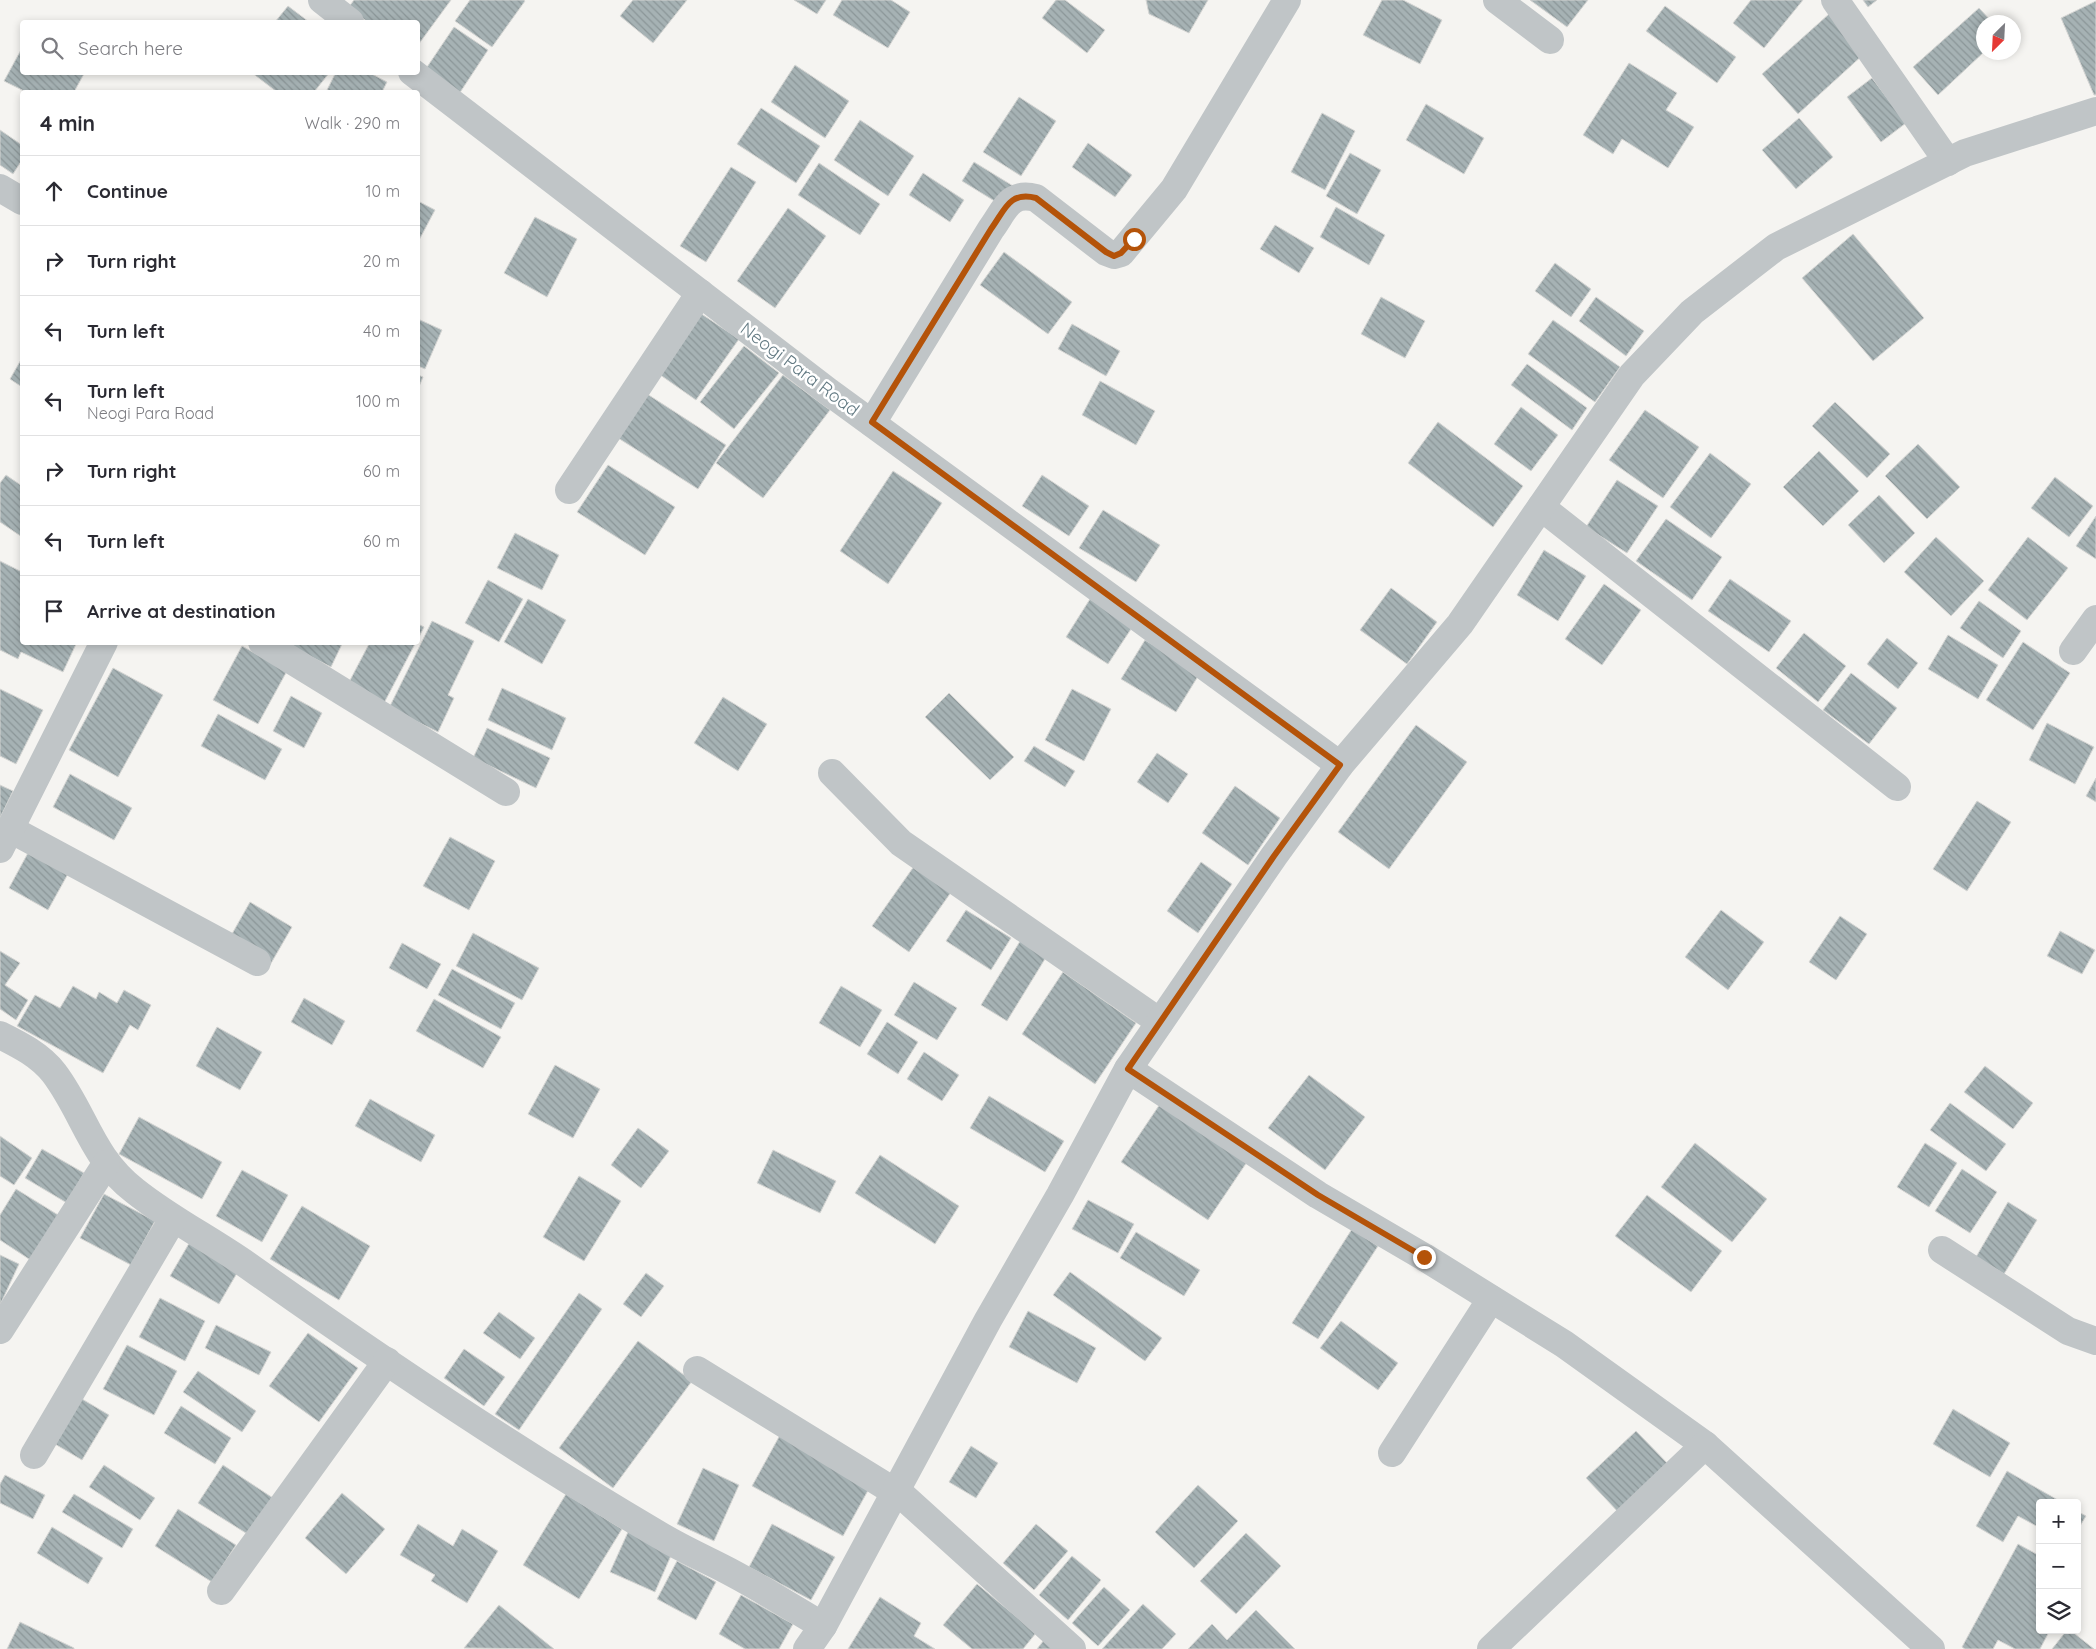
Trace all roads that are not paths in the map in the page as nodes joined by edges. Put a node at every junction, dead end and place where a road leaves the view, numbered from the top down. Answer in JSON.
{"nodes":[{"id":1,"x":322,"y":0,"type":"edge"},
{"id":2,"x":1287,"y":0,"type":"edge"},
{"id":3,"x":1497,"y":0,"type":"edge"},
{"id":4,"x":1835,"y":0,"type":"edge"},
{"id":5,"x":347,"y":20,"type":"edge"},
{"id":6,"x":1550,"y":40,"type":"dead end"},
{"id":7,"x":408,"y":75,"type":"edge"},
{"id":8,"x":414,"y":75,"type":"edge"},
{"id":9,"x":399,"y":90,"type":"edge"},
{"id":10,"x":2096,"y":111,"type":"edge"},
{"id":11,"x":1948,"y":162,"type":"junction"},
{"id":12,"x":0,"y":188,"type":"edge"},
{"id":13,"x":20,"y":200,"type":"edge"},
{"id":14,"x":700,"y":293,"type":"junction"},
{"id":15,"x":872,"y":422,"type":"junction"},
{"id":16,"x":568,"y":490,"type":"dead end"},
{"id":17,"x":1541,"y":507,"type":"junction"},
{"id":18,"x":2096,"y":619,"type":"edge"},
{"id":19,"x":102,"y":645,"type":"edge"},
{"id":20,"x":267,"y":645,"type":"edge"},
{"id":21,"x":2073,"y":651,"type":"dead end"},
{"id":22,"x":1340,"y":765,"type":"junction"},
{"id":23,"x":832,"y":773,"type":"dead end"},
{"id":24,"x":1897,"y":787,"type":"dead end"},
{"id":25,"x":506,"y":792,"type":"dead end"},
{"id":26,"x":5,"y":839,"type":"edge"},
{"id":27,"x":256,"y":962,"type":"dead end"},
{"id":28,"x":1160,"y":1022,"type":"junction"},
{"id":29,"x":0,"y":1034,"type":"edge"},
{"id":30,"x":1128,"y":1069,"type":"junction"},
{"id":31,"x":106,"y":1164,"type":"junction"},
{"id":32,"x":173,"y":1218,"type":"junction"},
{"id":33,"x":1942,"y":1250,"type":"dead end"},
{"id":34,"x":1491,"y":1299,"type":"junction"},
{"id":35,"x":0,"y":1330,"type":"edge"},
{"id":36,"x":2096,"y":1341,"type":"edge"},
{"id":37,"x":387,"y":1361,"type":"junction"},
{"id":38,"x":698,"y":1370,"type":"dead end"},
{"id":39,"x":1705,"y":1446,"type":"junction"},
{"id":40,"x":1392,"y":1453,"type":"dead end"},
{"id":41,"x":34,"y":1455,"type":"dead end"},
{"id":42,"x":896,"y":1490,"type":"junction"},
{"id":43,"x":221,"y":1591,"type":"dead end"},
{"id":44,"x":823,"y":1626,"type":"junction"},
{"id":45,"x":807,"y":1649,"type":"edge"},
{"id":46,"x":1072,"y":1649,"type":"edge"},
{"id":47,"x":1491,"y":1649,"type":"edge"},
{"id":48,"x":1931,"y":1649,"type":"edge"}],
"edges":[{"from":1,"to":5,"type":"street"},
{"from":2,"to":15,"type":"street"},
{"from":3,"to":6,"type":"street"},
{"from":4,"to":11,"type":"street"},
{"from":7,"to":9,"type":"street"},
{"from":8,"to":14,"type":"street","name":"Neogi Para Road"},
{"from":10,"to":11,"type":"street"},
{"from":11,"to":17,"type":"street"},
{"from":12,"to":13,"type":"street"},
{"from":14,"to":15,"type":"street","name":"Neogi Para Road"},
{"from":14,"to":16,"type":"street"},
{"from":15,"to":22,"type":"street","name":"Neogi Para Road"},
{"from":17,"to":22,"type":"street"},
{"from":17,"to":24,"type":"street"},
{"from":18,"to":21,"type":"street"},
{"from":19,"to":26,"type":"street"},
{"from":20,"to":25,"type":"street"},
{"from":22,"to":28,"type":"street"},
{"from":23,"to":28,"type":"street"},
{"from":26,"to":27,"type":"street"},
{"from":28,"to":30,"type":"street"},
{"from":29,"to":31,"type":"street"},
{"from":30,"to":34,"type":"street"},
{"from":30,"to":42,"type":"street"},
{"from":31,"to":32,"type":"street"},
{"from":31,"to":35,"type":"street"},
{"from":32,"to":37,"type":"street"},
{"from":32,"to":41,"type":"street"},
{"from":33,"to":36,"type":"street"},
{"from":34,"to":39,"type":"street"},
{"from":34,"to":40,"type":"street"},
{"from":37,"to":43,"type":"street"},
{"from":37,"to":44,"type":"street"},
{"from":38,"to":42,"type":"street"},
{"from":39,"to":47,"type":"street"},
{"from":39,"to":48,"type":"street"},
{"from":42,"to":44,"type":"street"},
{"from":42,"to":46,"type":"street"},
{"from":44,"to":45,"type":"street"}]}
